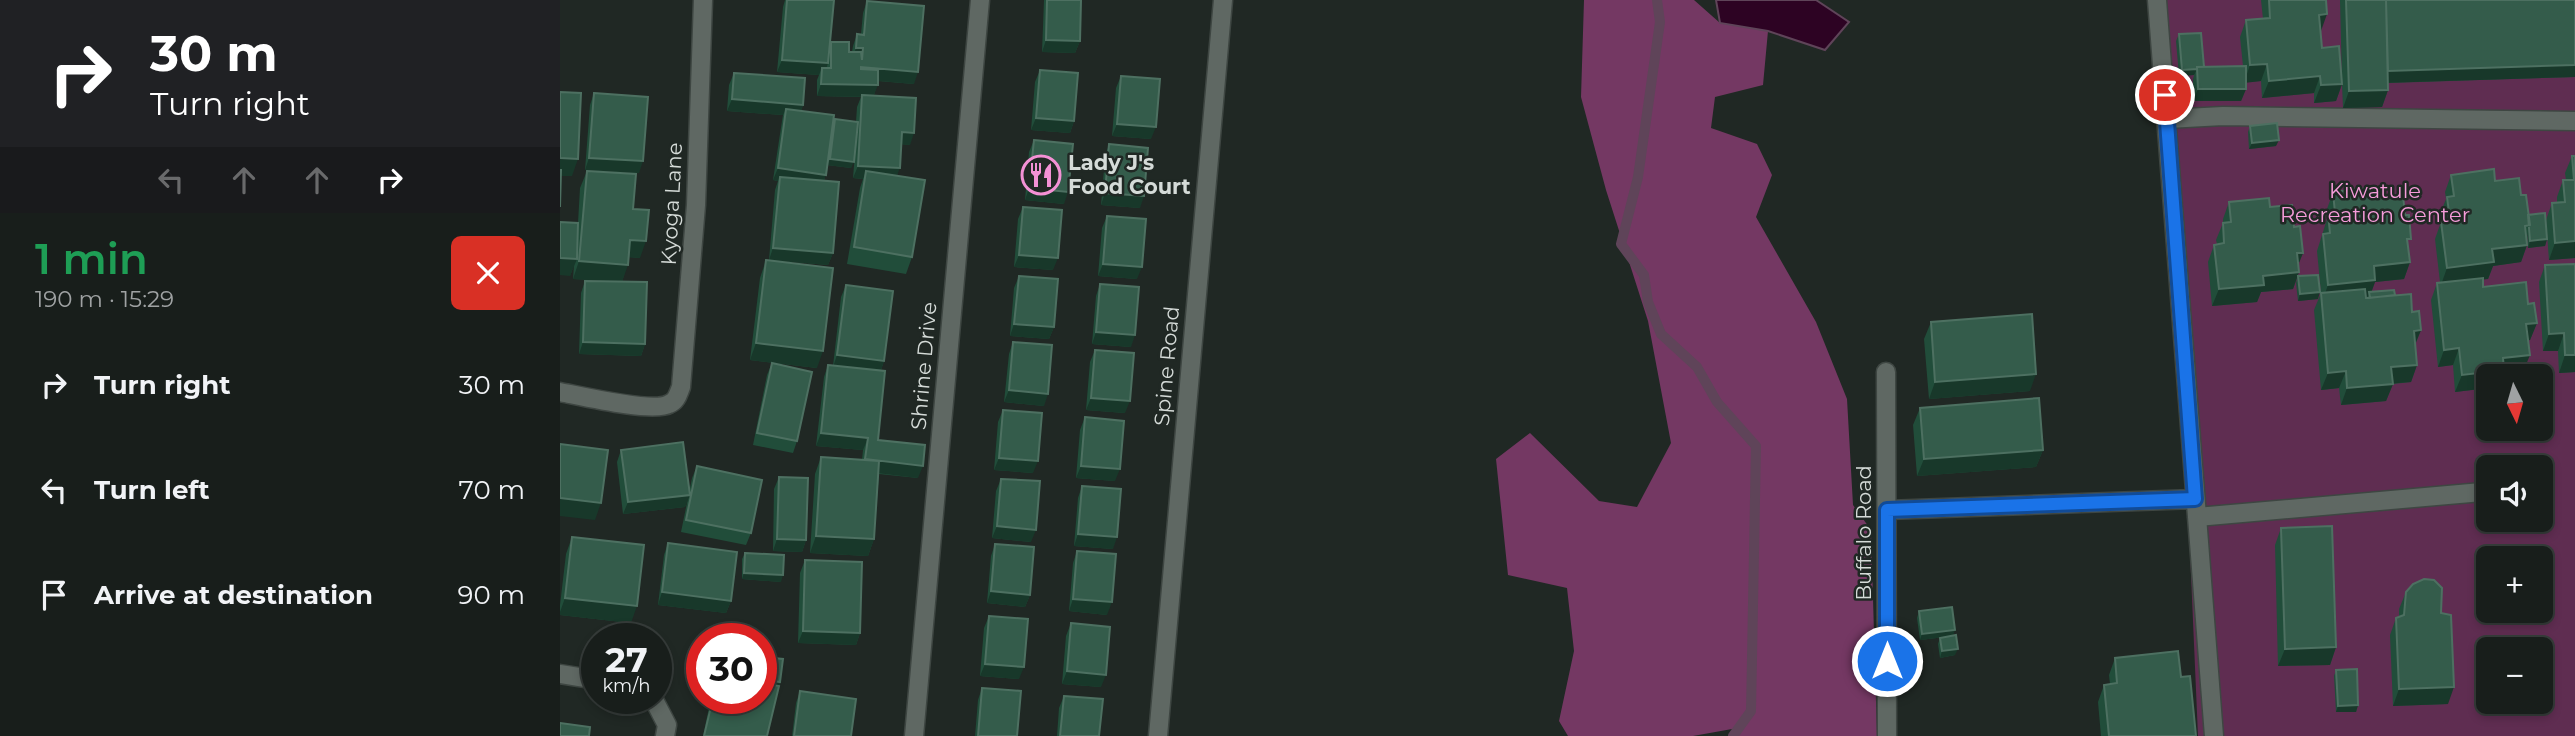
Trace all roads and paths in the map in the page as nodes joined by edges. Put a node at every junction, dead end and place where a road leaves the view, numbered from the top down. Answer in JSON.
{"nodes":[{"id":1,"x":703,"y":0,"type":"edge"},
{"id":2,"x":980,"y":0,"type":"edge"},
{"id":3,"x":1223,"y":0,"type":"edge"},
{"id":4,"x":2157,"y":0,"type":"edge"},
{"id":5,"x":2166,"y":119,"type":"junction"},
{"id":6,"x":2575,"y":121,"type":"edge"},
{"id":7,"x":1886,"y":372,"type":"dead end"},
{"id":8,"x":560,"y":393,"type":"edge"},
{"id":9,"x":2476,"y":493,"type":"edge"},
{"id":10,"x":2195,"y":499,"type":"junction"},
{"id":11,"x":1887,"y":510,"type":"junction"},
{"id":12,"x":2197,"y":517,"type":"junction"},
{"id":13,"x":560,"y":674,"type":"edge"},
{"id":14,"x":581,"y":677,"type":"edge"},
{"id":15,"x":661,"y":714,"type":"edge"},
{"id":16,"x":665,"y":736,"type":"edge"},
{"id":17,"x":914,"y":736,"type":"edge"},
{"id":18,"x":1158,"y":736,"type":"edge"},
{"id":19,"x":1887,"y":736,"type":"edge"},
{"id":20,"x":2214,"y":736,"type":"edge"}],
"edges":[{"from":1,"to":8,"type":"street","name":"Kyoga Lane"},
{"from":2,"to":17,"type":"street","name":"Shrine Drive"},
{"from":3,"to":18,"type":"street","name":"Spine Road"},
{"from":4,"to":5,"type":"street"},
{"from":5,"to":6,"type":"street"},
{"from":5,"to":10,"type":"street"},
{"from":7,"to":11,"type":"street","name":"Buffalo Road"},
{"from":9,"to":12,"type":"street"},
{"from":10,"to":11,"type":"street"},
{"from":10,"to":12,"type":"street"},
{"from":11,"to":19,"type":"street","name":"Buffalo Road"},
{"from":12,"to":20,"type":"street"},
{"from":13,"to":14,"type":"street"},
{"from":15,"to":16,"type":"street"}]}
